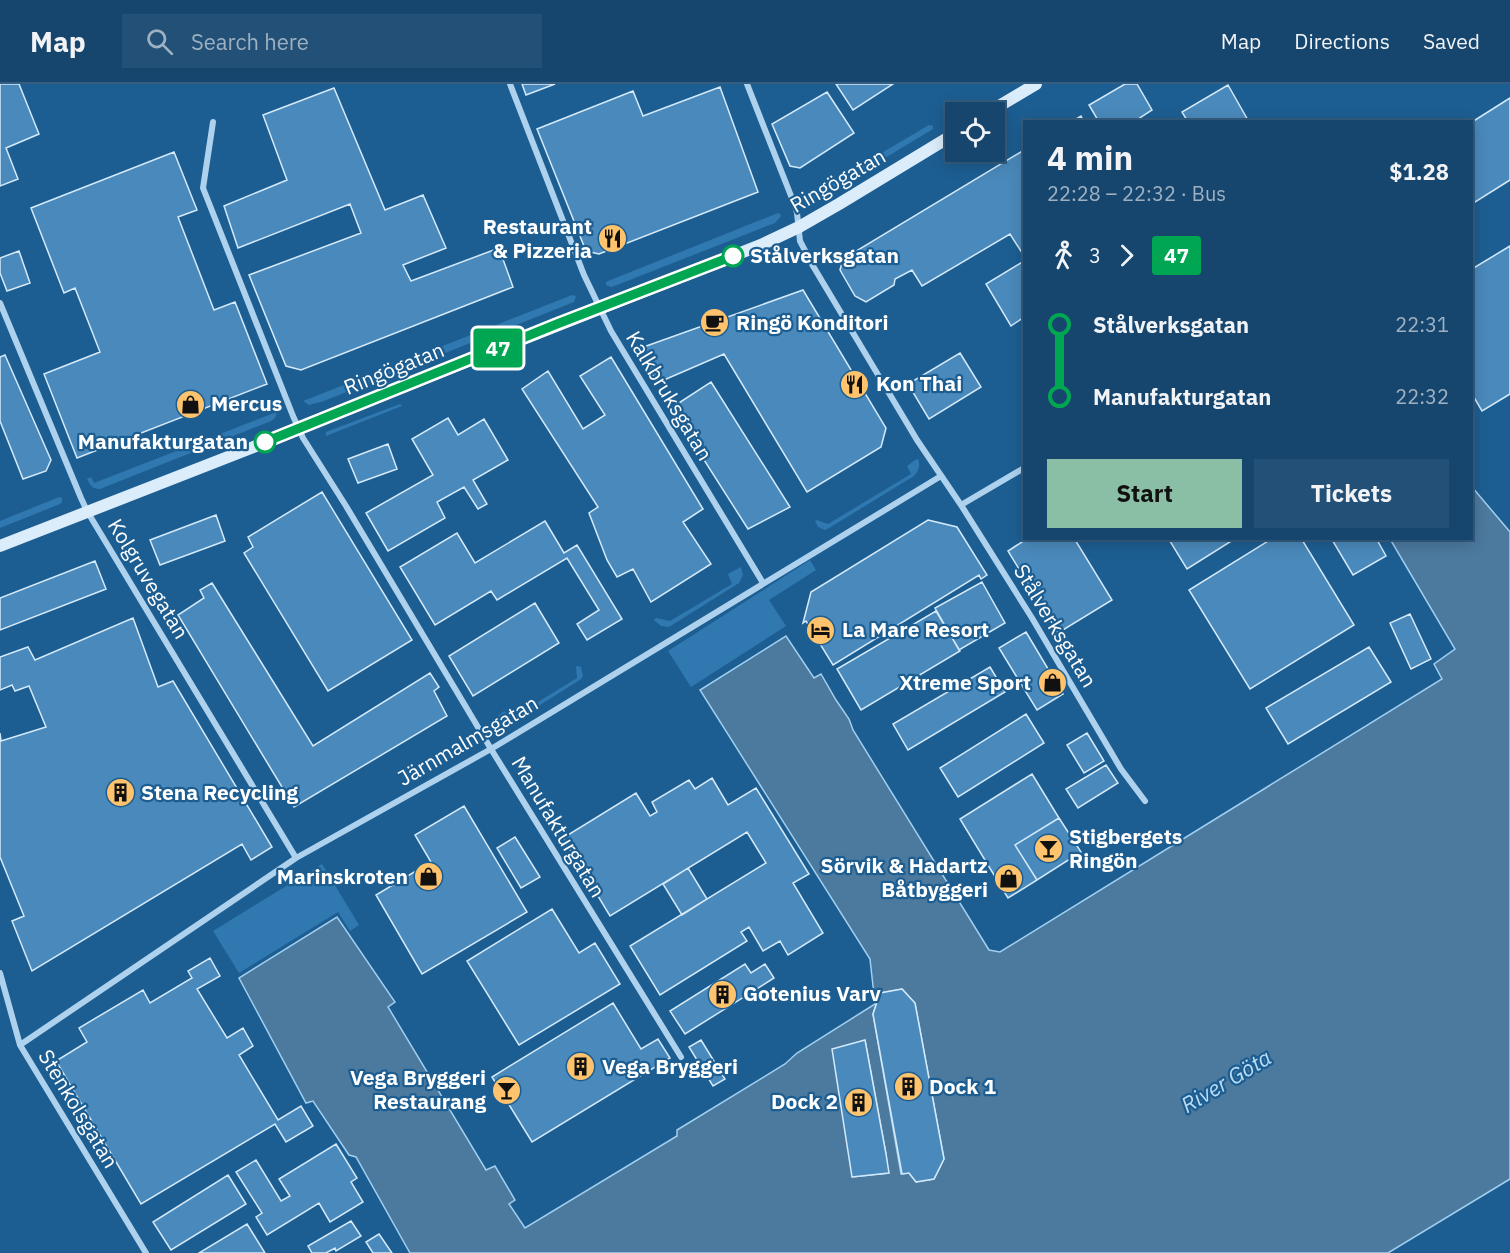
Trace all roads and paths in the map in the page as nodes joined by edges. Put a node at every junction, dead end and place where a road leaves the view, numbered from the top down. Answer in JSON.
{"nodes":[{"id":1,"x":510,"y":84,"type":"edge"},
{"id":2,"x":747,"y":84,"type":"edge"},
{"id":3,"x":1036,"y":84,"type":"edge"},
{"id":4,"x":1005,"y":102,"type":"edge"},
{"id":5,"x":213,"y":122,"type":"dead end"},
{"id":6,"x":945,"y":140,"type":"edge"},
{"id":7,"x":799,"y":227,"type":"junction"},
{"id":8,"x":0,"y":303,"type":"edge"},
{"id":9,"x":600,"y":307,"type":"junction"},
{"id":10,"x":299,"y":428,"type":"junction"},
{"id":11,"x":1023,"y":469,"type":"edge"},
{"id":12,"x":941,"y":476,"type":"junction"},
{"id":13,"x":961,"y":505,"type":"junction"},
{"id":14,"x":87,"y":511,"type":"junction"},
{"id":15,"x":0,"y":546,"type":"edge"},
{"id":16,"x":763,"y":583,"type":"junction"},
{"id":17,"x":491,"y":749,"type":"junction"},
{"id":18,"x":1145,"y":801,"type":"dead end"},
{"id":19,"x":296,"y":858,"type":"junction"},
{"id":20,"x":0,"y":974,"type":"edge"},
{"id":21,"x":20,"y":1045,"type":"junction"},
{"id":22,"x":681,"y":1058,"type":"dead end"},
{"id":23,"x":146,"y":1253,"type":"edge"}],
"edges":[{"from":1,"to":9,"type":"street","name":"Kalkbruksgatan"},
{"from":2,"to":7,"type":"street","name":"Stålverksgatan"},
{"from":3,"to":4,"type":"street"},
{"from":5,"to":10,"type":"street","name":"Manufakturgatan"},
{"from":6,"to":7,"type":"street","name":"Ringögatan"},
{"from":7,"to":9,"type":"street","name":"Ringögatan"},
{"from":7,"to":12,"type":"street","name":"Stålverksgatan"},
{"from":8,"to":14,"type":"street","name":"Kolgruvegatan"},
{"from":9,"to":10,"type":"street","name":"Ringögatan"},
{"from":9,"to":16,"type":"street","name":"Kalkbruksgatan"},
{"from":10,"to":14,"type":"street","name":"Ringögatan"},
{"from":10,"to":17,"type":"street","name":"Manufakturgatan"},
{"from":11,"to":13,"type":"street"},
{"from":12,"to":13,"type":"street","name":"Stålverksgatan"},
{"from":12,"to":16,"type":"street","name":"Järnmalmsgatan"},
{"from":13,"to":18,"type":"street","name":"Stålverksgatan"},
{"from":14,"to":15,"type":"street","name":"Ringögatan"},
{"from":14,"to":19,"type":"street","name":"Kolgruvegatan"},
{"from":16,"to":17,"type":"street","name":"Järnmalmsgatan"},
{"from":17,"to":19,"type":"street","name":"Järnmalmsgatan"},
{"from":17,"to":22,"type":"street","name":"Manufakturgatan"},
{"from":19,"to":21,"type":"street","name":"Järnmalmsgatan"},
{"from":20,"to":21,"type":"street","name":"Stenkolsgatan"},
{"from":21,"to":23,"type":"street","name":"Stenkolsgatan"}]}
